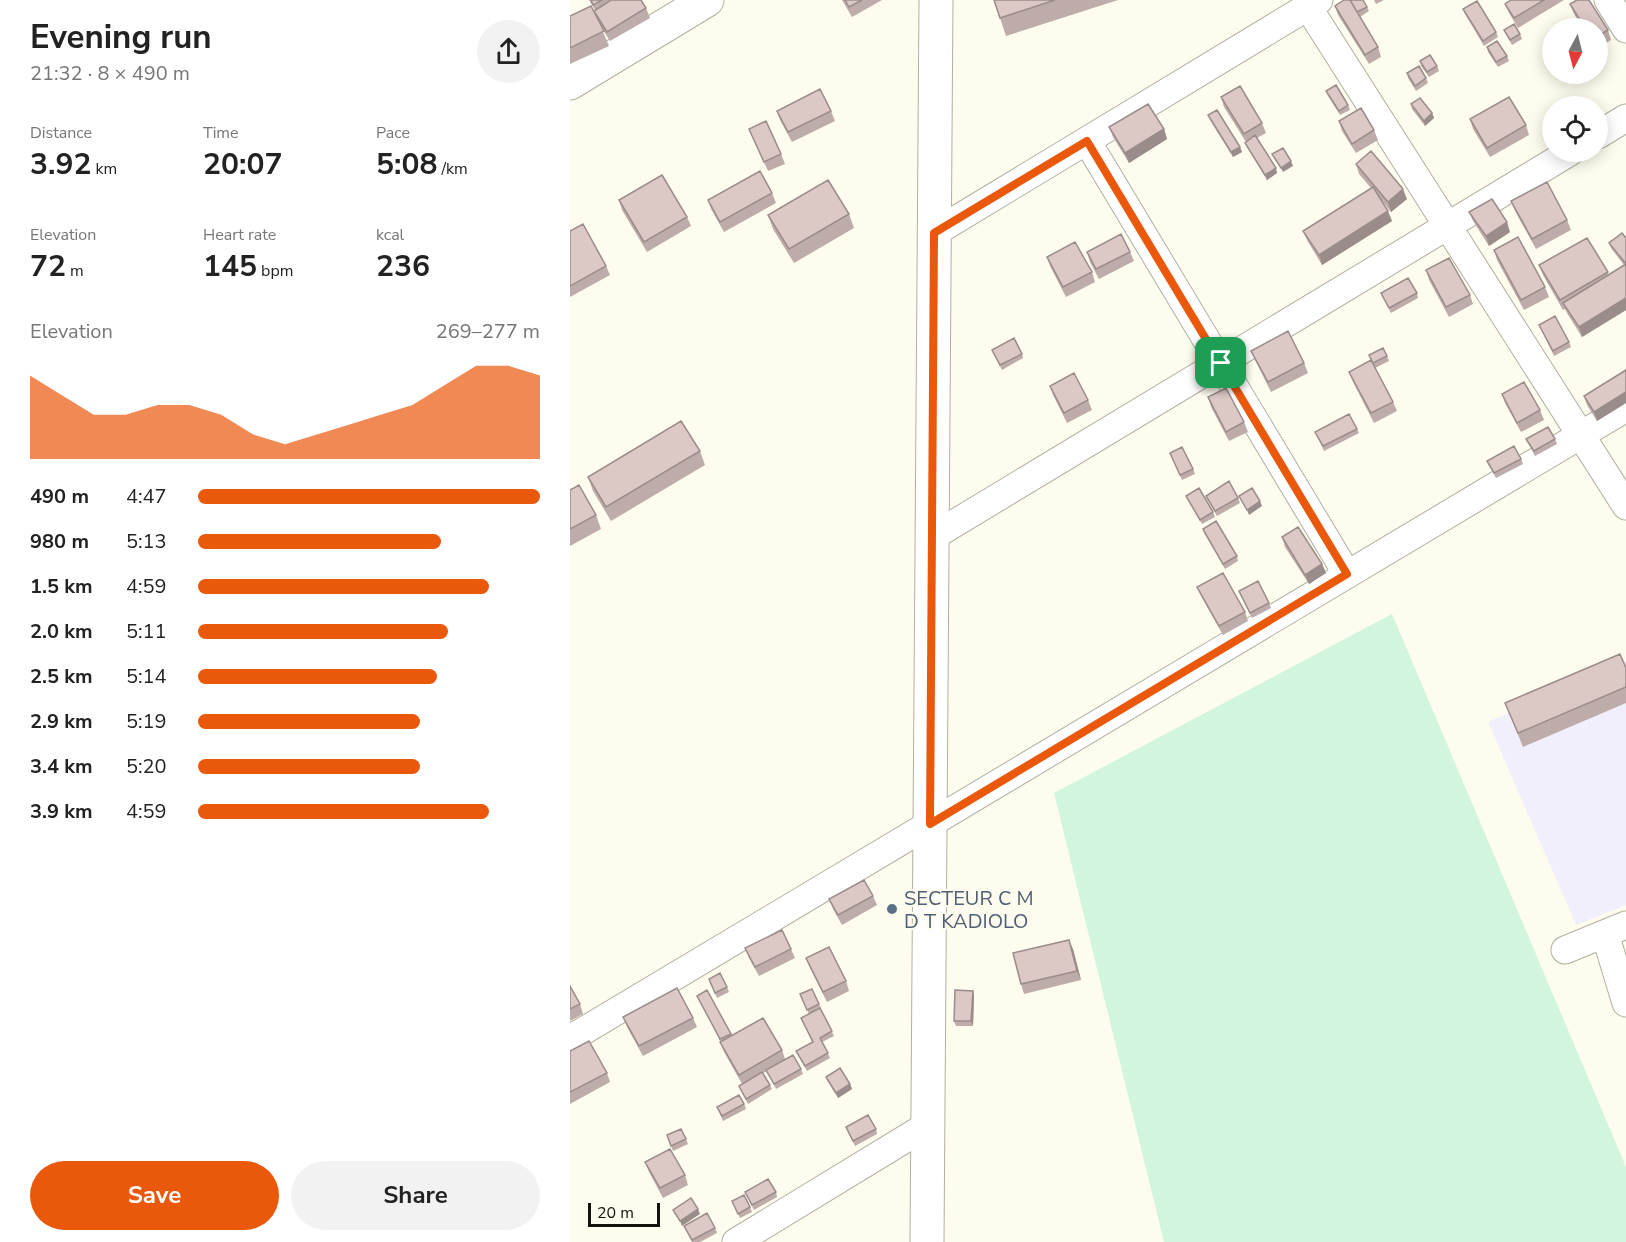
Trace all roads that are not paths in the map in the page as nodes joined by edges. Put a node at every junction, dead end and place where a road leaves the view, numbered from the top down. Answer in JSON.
{"nodes":[{"id":1,"x":707,"y":0,"type":"edge"},
{"id":2,"x":936,"y":0,"type":"edge"},
{"id":3,"x":1608,"y":0,"type":"edge"},
{"id":4,"x":1313,"y":3,"type":"edge"},
{"id":5,"x":1626,"y":29,"type":"edge"},
{"id":6,"x":570,"y":83,"type":"edge"},
{"id":7,"x":1626,"y":118,"type":"edge"},
{"id":8,"x":1608,"y":129,"type":"edge"},
{"id":9,"x":1087,"y":141,"type":"junction"},
{"id":10,"x":1553,"y":162,"type":"edge"},
{"id":11,"x":1447,"y":226,"type":"junction"},
{"id":12,"x":934,"y":233,"type":"junction"},
{"id":13,"x":1221,"y":363,"type":"junction"},
{"id":14,"x":1626,"y":408,"type":"edge"},
{"id":15,"x":1581,"y":435,"type":"junction"},
{"id":16,"x":1626,"y":506,"type":"edge"},
{"id":17,"x":932,"y":537,"type":"junction"},
{"id":18,"x":1347,"y":574,"type":"junction"},
{"id":19,"x":930,"y":824,"type":"junction"},
{"id":20,"x":1615,"y":929,"type":"edge"},
{"id":21,"x":1565,"y":950,"type":"dead end"},
{"id":22,"x":1626,"y":1003,"type":"edge"},
{"id":23,"x":570,"y":1039,"type":"edge"},
{"id":24,"x":928,"y":1125,"type":"junction"},
{"id":25,"x":736,"y":1242,"type":"edge"},
{"id":26,"x":927,"y":1242,"type":"edge"}],
"edges":[{"from":1,"to":6,"type":"street"},
{"from":2,"to":12,"type":"street"},
{"from":3,"to":5,"type":"street"},
{"from":4,"to":9,"type":"street"},
{"from":4,"to":11,"type":"street"},
{"from":7,"to":8,"type":"street"},
{"from":9,"to":12,"type":"street"},
{"from":9,"to":13,"type":"street"},
{"from":10,"to":11,"type":"street"},
{"from":11,"to":13,"type":"street"},
{"from":11,"to":15,"type":"street"},
{"from":12,"to":17,"type":"street"},
{"from":13,"to":17,"type":"street"},
{"from":13,"to":18,"type":"street"},
{"from":14,"to":15,"type":"street"},
{"from":15,"to":16,"type":"street"},
{"from":15,"to":18,"type":"street"},
{"from":17,"to":19,"type":"street"},
{"from":18,"to":19,"type":"street"},
{"from":19,"to":23,"type":"street"},
{"from":19,"to":24,"type":"street"},
{"from":20,"to":21,"type":"street"},
{"from":20,"to":22,"type":"street"},
{"from":24,"to":25,"type":"street"},
{"from":24,"to":26,"type":"street"}]}
